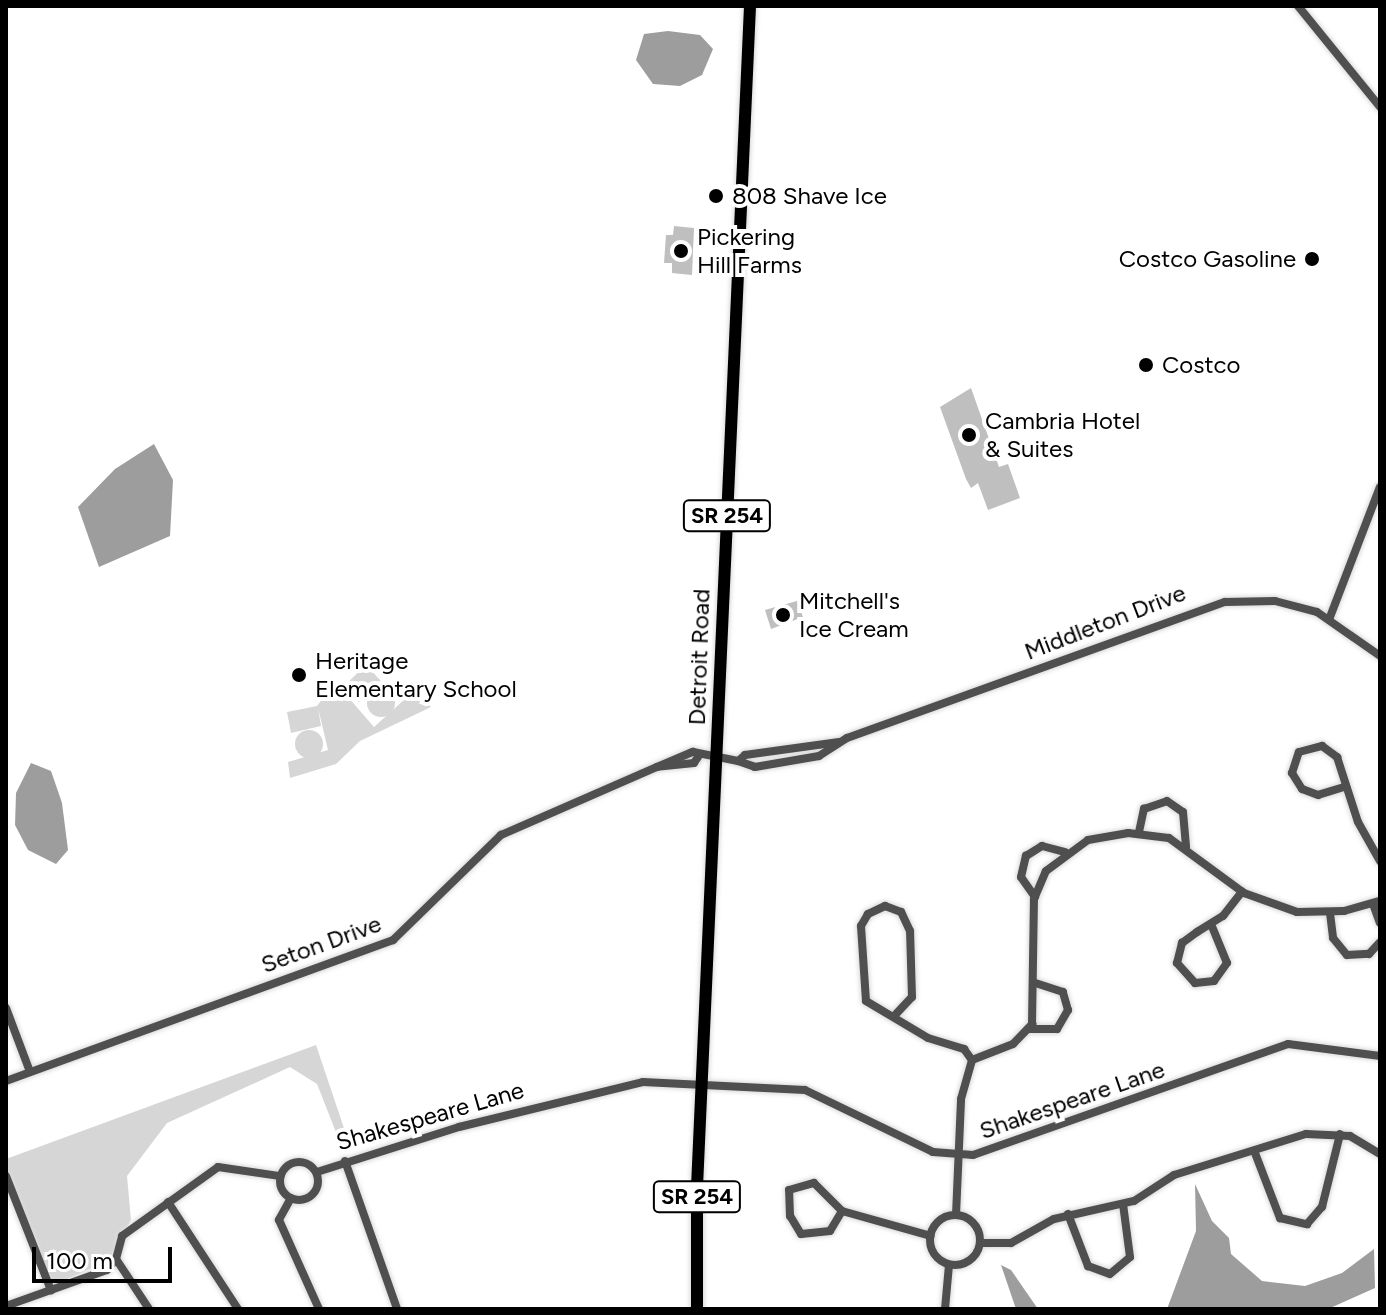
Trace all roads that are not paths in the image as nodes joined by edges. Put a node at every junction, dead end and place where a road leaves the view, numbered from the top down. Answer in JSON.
{"nodes":[{"id":1,"x":750,"y":6,"type":"edge"},
{"id":2,"x":1298,"y":6,"type":"edge"},
{"id":3,"x":1380,"y":107,"type":"edge"},
{"id":4,"x":1380,"y":487,"type":"edge"},
{"id":5,"x":1330,"y":617,"type":"junction"},
{"id":6,"x":1380,"y":656,"type":"edge"},
{"id":7,"x":716,"y":760,"type":"junction"},
{"id":8,"x":1344,"y":787,"type":"junction"},
{"id":9,"x":1139,"y":832,"type":"junction"},
{"id":10,"x":1186,"y":847,"type":"junction"},
{"id":11,"x":1065,"y":852,"type":"junction"},
{"id":12,"x":1380,"y":861,"type":"edge"},
{"id":13,"x":1242,"y":892,"type":"junction"},
{"id":14,"x":1035,"y":897,"type":"junction"},
{"id":15,"x":1376,"y":902,"type":"edge"},
{"id":16,"x":1330,"y":913,"type":"junction"},
{"id":17,"x":1380,"y":923,"type":"edge"},
{"id":18,"x":1211,"y":924,"type":"junction"},
{"id":19,"x":1380,"y":942,"type":"edge"},
{"id":20,"x":1035,"y":983,"type":"junction"},
{"id":21,"x":6,"y":1008,"type":"edge"},
{"id":22,"x":896,"y":1014,"type":"junction"},
{"id":23,"x":1028,"y":1029,"type":"junction"},
{"id":24,"x":1380,"y":1056,"type":"edge"},
{"id":25,"x":972,"y":1060,"type":"junction"},
{"id":26,"x":30,"y":1072,"type":"junction"},
{"id":27,"x":6,"y":1081,"type":"edge"},
{"id":28,"x":702,"y":1085,"type":"junction"},
{"id":29,"x":1340,"y":1134,"type":"junction"},
{"id":30,"x":1255,"y":1153,"type":"junction"},
{"id":31,"x":1380,"y":1154,"type":"edge"},
{"id":32,"x":959,"y":1156,"type":"junction"},
{"id":33,"x":345,"y":1161,"type":"junction"},
{"id":34,"x":317,"y":1172,"type":"junction"},
{"id":35,"x":6,"y":1176,"type":"edge"},
{"id":36,"x":280,"y":1176,"type":"junction"},
{"id":37,"x":291,"y":1198,"type":"junction"},
{"id":38,"x":168,"y":1202,"type":"junction"},
{"id":39,"x":1123,"y":1204,"type":"junction"},
{"id":40,"x":842,"y":1211,"type":"junction"},
{"id":41,"x":1068,"y":1214,"type":"junction"},
{"id":42,"x":956,"y":1215,"type":"junction"},
{"id":43,"x":931,"y":1236,"type":"junction"},
{"id":44,"x":980,"y":1243,"type":"junction"},
{"id":45,"x":116,"y":1259,"type":"junction"},
{"id":46,"x":949,"y":1265,"type":"junction"},
{"id":47,"x":51,"y":1290,"type":"junction"},
{"id":48,"x":6,"y":1306,"type":"edge"},
{"id":49,"x":149,"y":1309,"type":"edge"},
{"id":50,"x":238,"y":1309,"type":"edge"},
{"id":51,"x":319,"y":1309,"type":"edge"},
{"id":52,"x":397,"y":1309,"type":"edge"},
{"id":53,"x":697,"y":1309,"type":"edge"},
{"id":54,"x":945,"y":1309,"type":"edge"}],
"edges":[{"from":1,"to":7,"type":"main road","name":"Detroit Road","number":"SR 254"},
{"from":2,"to":3,"type":"street"},
{"from":4,"to":5,"type":"street"},
{"from":5,"to":6,"type":"street","name":"Middleton Drive"},
{"from":5,"to":7,"type":"street","name":"Middleton Drive"},
{"from":7,"to":26,"type":"street","name":"Seton Drive"},
{"from":7,"to":28,"type":"main road","name":"Detroit Road","number":"SR 254"},
{"from":8,"to":8,"type":"street"},
{"from":8,"to":12,"type":"street"},
{"from":9,"to":10,"type":"street"},
{"from":9,"to":10,"type":"street"},
{"from":9,"to":11,"type":"street"},
{"from":10,"to":13,"type":"street"},
{"from":11,"to":14,"type":"street"},
{"from":11,"to":14,"type":"street"},
{"from":13,"to":16,"type":"street"},
{"from":13,"to":18,"type":"street"},
{"from":14,"to":20,"type":"street"},
{"from":15,"to":16,"type":"street"},
{"from":15,"to":17,"type":"street"},
{"from":16,"to":19,"type":"street"},
{"from":18,"to":18,"type":"street"},
{"from":20,"to":23,"type":"street"},
{"from":20,"to":23,"type":"street"},
{"from":21,"to":26,"type":"street"},
{"from":22,"to":22,"type":"street"},
{"from":22,"to":25,"type":"street"},
{"from":23,"to":25,"type":"street"},
{"from":24,"to":32,"type":"street","name":"Shakespeare Lane"},
{"from":25,"to":32,"type":"street"},
{"from":26,"to":27,"type":"street","name":"Seton Drive"},
{"from":28,"to":32,"type":"street","name":"Shakespeare Lane"},
{"from":28,"to":33,"type":"street","name":"Shakespeare Lane"},
{"from":28,"to":53,"type":"main road","name":"Detroit Road","number":"SR 254"},
{"from":29,"to":30,"type":"street"},
{"from":29,"to":30,"type":"street"},
{"from":29,"to":31,"type":"street"},
{"from":30,"to":39,"type":"street"},
{"from":32,"to":42,"type":"street"},
{"from":33,"to":34,"type":"street","name":"Shakespeare Lane"},
{"from":33,"to":52,"type":"street"},
{"from":34,"to":36,"type":"street","name":"Shakespeare Lane"},
{"from":34,"to":37,"type":"street","name":"Shakespeare Lane"},
{"from":35,"to":47,"type":"street"},
{"from":36,"to":37,"type":"street"},
{"from":36,"to":38,"type":"street"},
{"from":37,"to":51,"type":"street"},
{"from":38,"to":45,"type":"street"},
{"from":38,"to":50,"type":"street"},
{"from":39,"to":41,"type":"street"},
{"from":39,"to":41,"type":"street"},
{"from":40,"to":40,"type":"street"},
{"from":40,"to":43,"type":"street"},
{"from":41,"to":44,"type":"street"},
{"from":42,"to":43,"type":"street"},
{"from":42,"to":44,"type":"street"},
{"from":43,"to":46,"type":"street"},
{"from":44,"to":46,"type":"street"},
{"from":45,"to":47,"type":"street"},
{"from":45,"to":49,"type":"street"},
{"from":46,"to":54,"type":"street"},
{"from":47,"to":48,"type":"street"}]}
